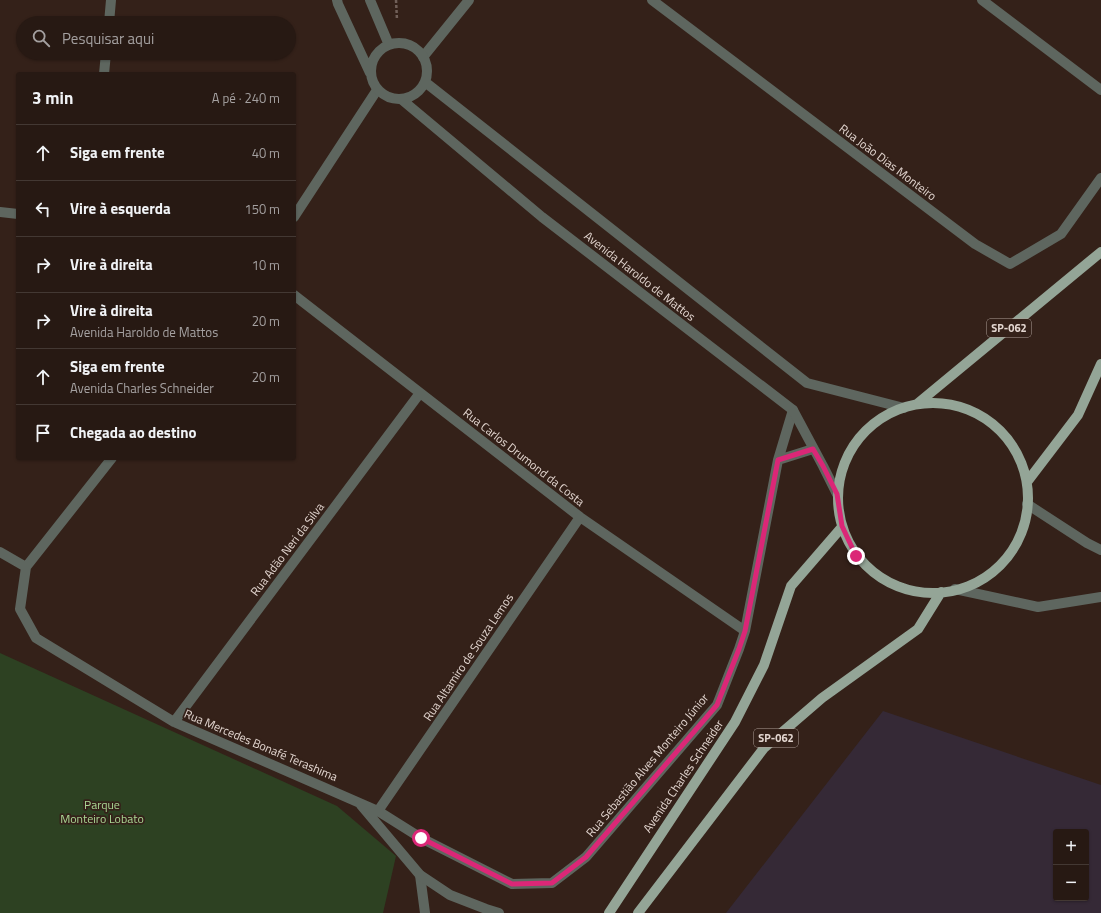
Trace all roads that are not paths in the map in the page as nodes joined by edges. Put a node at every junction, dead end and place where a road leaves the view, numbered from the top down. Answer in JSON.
{"nodes":[{"id":1,"x":111,"y":0,"type":"edge"},
{"id":2,"x":337,"y":0,"type":"edge"},
{"id":3,"x":370,"y":0,"type":"edge"},
{"id":4,"x":469,"y":0,"type":"edge"},
{"id":5,"x":652,"y":0,"type":"edge"},
{"id":6,"x":982,"y":0,"type":"edge"},
{"id":7,"x":110,"y":16,"type":"edge"},
{"id":8,"x":389,"y":45,"type":"junction"},
{"id":9,"x":423,"y":57,"type":"junction"},
{"id":10,"x":105,"y":60,"type":"edge"},
{"id":11,"x":104,"y":72,"type":"edge"},
{"id":12,"x":370,"y":73,"type":"junction"},
{"id":13,"x":424,"y":82,"type":"junction"},
{"id":14,"x":377,"y":90,"type":"junction"},
{"id":15,"x":1101,"y":90,"type":"edge"},
{"id":16,"x":401,"y":99,"type":"junction"},
{"id":17,"x":1101,"y":178,"type":"edge"},
{"id":18,"x":0,"y":212,"type":"edge"},
{"id":19,"x":16,"y":214,"type":"edge"},
{"id":20,"x":296,"y":214,"type":"edge"},
{"id":21,"x":1101,"y":252,"type":"edge"},
{"id":22,"x":296,"y":297,"type":"edge"},
{"id":23,"x":1101,"y":364,"type":"edge"},
{"id":24,"x":420,"y":393,"type":"junction"},
{"id":25,"x":917,"y":404,"type":"junction"},
{"id":26,"x":904,"y":408,"type":"junction"},
{"id":27,"x":793,"y":410,"type":"junction"},
{"id":28,"x":813,"y":449,"type":"junction"},
{"id":29,"x":110,"y":460,"type":"edge"},
{"id":30,"x":778,"y":460,"type":"junction"},
{"id":31,"x":1027,"y":482,"type":"junction"},
{"id":32,"x":837,"y":494,"type":"junction"},
{"id":33,"x":1027,"y":504,"type":"junction"},
{"id":34,"x":580,"y":517,"type":"junction"},
{"id":35,"x":842,"y":526,"type":"junction"},
{"id":36,"x":1101,"y":550,"type":"edge"},
{"id":37,"x":0,"y":552,"type":"edge"},
{"id":38,"x":26,"y":567,"type":"junction"},
{"id":39,"x":955,"y":589,"type":"junction"},
{"id":40,"x":941,"y":592,"type":"junction"},
{"id":41,"x":1101,"y":597,"type":"edge"},
{"id":42,"x":745,"y":631,"type":"junction"},
{"id":43,"x":174,"y":722,"type":"junction"},
{"id":44,"x":358,"y":802,"type":"junction"},
{"id":45,"x":378,"y":811,"type":"junction"},
{"id":46,"x":420,"y":874,"type":"junction"},
{"id":47,"x":552,"y":883,"type":"joint"},
{"id":48,"x":485,"y":911,"type":"edge"},
{"id":49,"x":425,"y":913,"type":"edge"},
{"id":50,"x":500,"y":913,"type":"edge"},
{"id":51,"x":608,"y":913,"type":"edge"},
{"id":52,"x":638,"y":913,"type":"edge"}],
"edges":[{"from":1,"to":7,"type":"street"},
{"from":2,"to":12,"type":"street"},
{"from":3,"to":8,"type":"street"},
{"from":4,"to":9,"type":"street"},
{"from":5,"to":17,"type":"street","name":"Rua João Dias Monteiro"},
{"from":6,"to":15,"type":"street"},
{"from":8,"to":9,"type":"street"},
{"from":8,"to":12,"type":"street"},
{"from":9,"to":13,"type":"street"},
{"from":10,"to":11,"type":"street"},
{"from":12,"to":14,"type":"street"},
{"from":13,"to":16,"type":"street"},
{"from":13,"to":26,"type":"street","name":"Avenida Haroldo de Mattos"},
{"from":14,"to":16,"type":"street"},
{"from":14,"to":20,"type":"street"},
{"from":16,"to":27,"type":"street","name":"Avenida Haroldo de Mattos"},
{"from":18,"to":19,"type":"street"},
{"from":21,"to":25,"type":"main road","number":"SP-062"},
{"from":22,"to":24,"type":"street","name":"Rua Carlos Drumond da Costa"},
{"from":23,"to":31,"type":"main road"},
{"from":24,"to":34,"type":"street","name":"Rua Carlos Drumond da Costa"},
{"from":24,"to":43,"type":"street","name":"Rua Adão Neri da Silva"},
{"from":25,"to":26,"type":"main road","number":"SP-062"},
{"from":25,"to":31,"type":"main road","number":"SP-062"},
{"from":26,"to":32,"type":"main road","number":"SP-062"},
{"from":27,"to":28,"type":"street","name":"Avenida Haroldo de Mattos"},
{"from":27,"to":30,"type":"street","name":"Rua Sebastião Alves Monteiro Júnior"},
{"from":28,"to":30,"type":"street"},
{"from":28,"to":32,"type":"street","name":"Avenida Haroldo de Mattos"},
{"from":29,"to":38,"type":"street"},
{"from":30,"to":42,"type":"street","name":"Rua Sebastião Alves Monteiro Júnior"},
{"from":31,"to":33,"type":"main road","number":"SP-062"},
{"from":32,"to":35,"type":"main road","number":"SP-062"},
{"from":33,"to":36,"type":"street"},
{"from":33,"to":39,"type":"main road","number":"SP-062"},
{"from":34,"to":42,"type":"street","name":"Rua Carlos Drumond da Costa"},
{"from":34,"to":45,"type":"street","name":"Rua Altamiro de Souza Lemos"},
{"from":35,"to":40,"type":"main road","number":"SP-062"},
{"from":35,"to":51,"type":"main road","name":"Avenida Charles Schneider"},
{"from":37,"to":38,"type":"street"},
{"from":38,"to":43,"type":"street","name":"Rua Mercedes Bonafé Terashima"},
{"from":39,"to":40,"type":"main road","number":"SP-062"},
{"from":39,"to":41,"type":"street"},
{"from":40,"to":52,"type":"main road","number":"SP-062"},
{"from":42,"to":47,"type":"street","name":"Rua Sebastião Alves Monteiro Júnior"},
{"from":43,"to":44,"type":"street","name":"Rua Mercedes Bonafé Terashima"},
{"from":44,"to":45,"type":"street","name":"Rua Mercedes Bonafé Terashima"},
{"from":44,"to":46,"type":"street"},
{"from":45,"to":47,"type":"street","name":"Rua Mercedes Bonafé Terashima"},
{"from":46,"to":48,"type":"street"},
{"from":46,"to":49,"type":"street"},
{"from":48,"to":50,"type":"street"}]}
